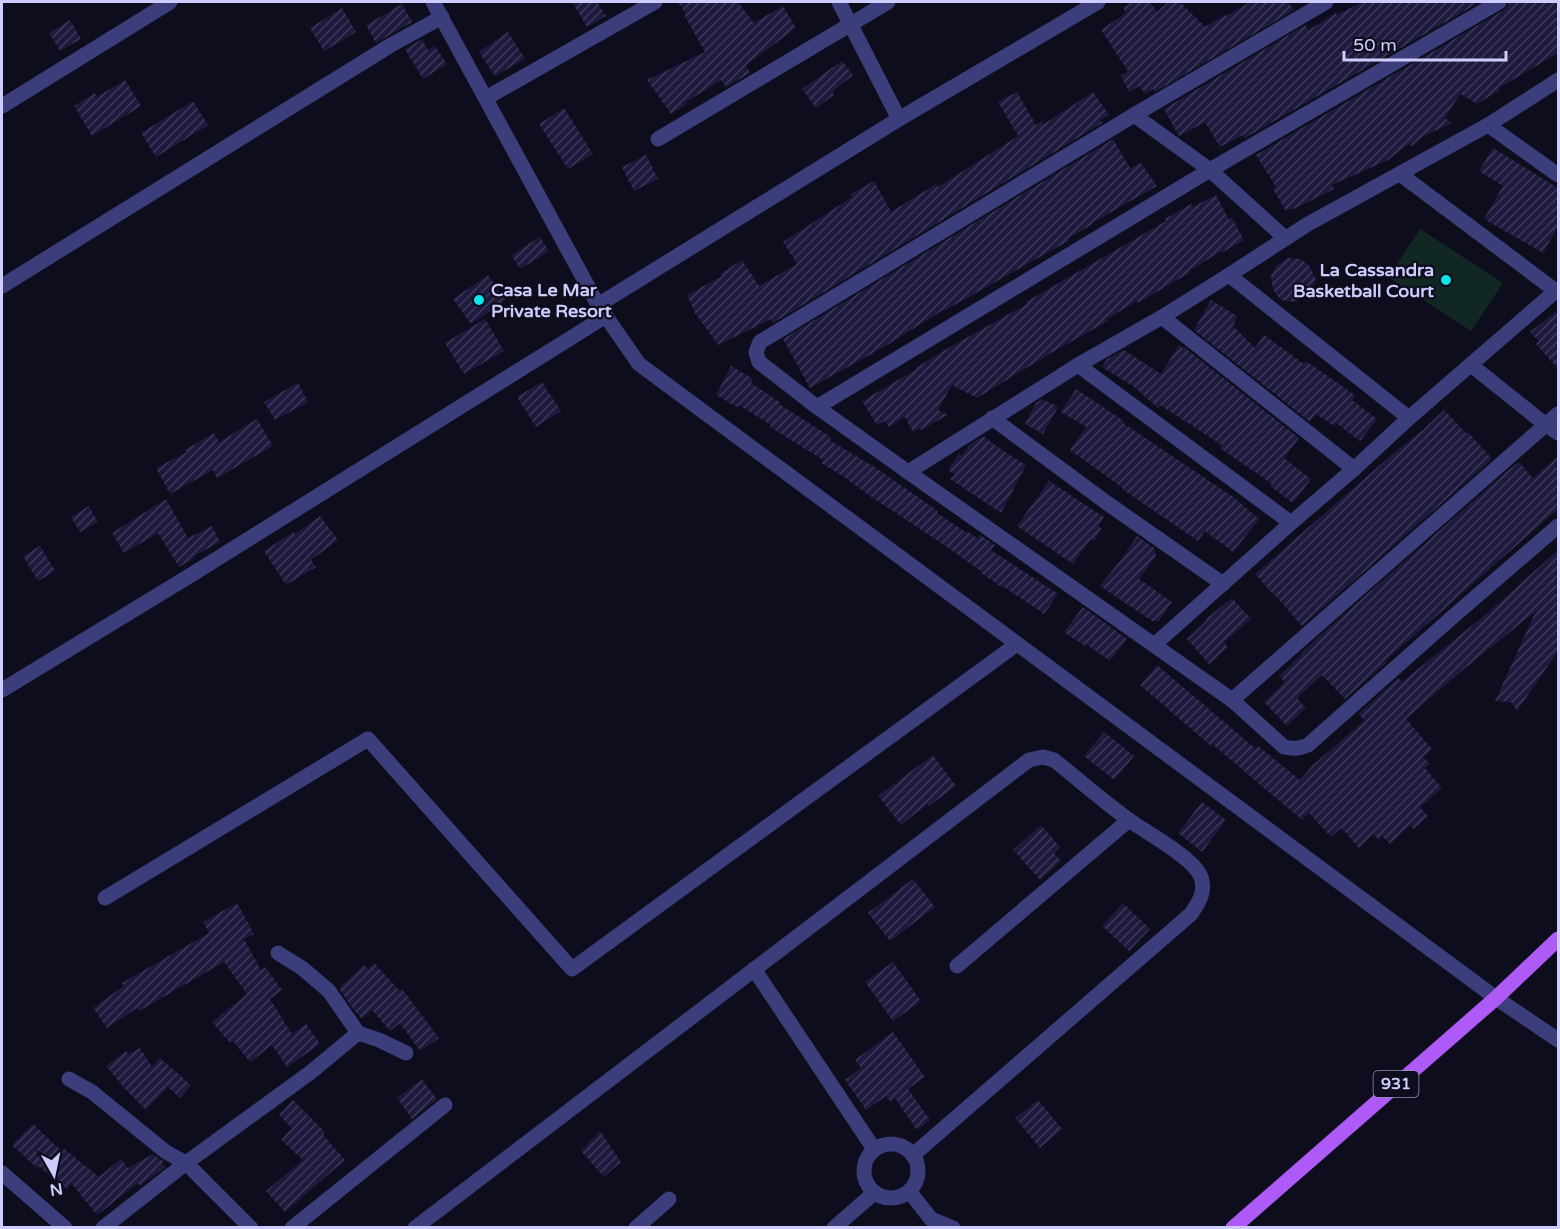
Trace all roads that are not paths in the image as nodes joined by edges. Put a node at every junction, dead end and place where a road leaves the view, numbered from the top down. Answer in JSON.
{"nodes":[{"id":1,"x":170,"y":2,"type":"edge"},
{"id":2,"x":434,"y":2,"type":"edge"},
{"id":3,"x":655,"y":2,"type":"edge"},
{"id":4,"x":839,"y":2,"type":"edge"},
{"id":5,"x":888,"y":2,"type":"edge"},
{"id":6,"x":1098,"y":2,"type":"edge"},
{"id":7,"x":1326,"y":2,"type":"edge"},
{"id":8,"x":1499,"y":2,"type":"edge"},
{"id":9,"x":442,"y":17,"type":"junction"},
{"id":10,"x":850,"y":23,"type":"junction"},
{"id":11,"x":1558,"y":80,"type":"edge"},
{"id":12,"x":486,"y":98,"type":"junction"},
{"id":13,"x":2,"y":106,"type":"edge"},
{"id":14,"x":1134,"y":115,"type":"junction"},
{"id":15,"x":899,"y":119,"type":"junction"},
{"id":16,"x":1488,"y":125,"type":"junction"},
{"id":17,"x":658,"y":139,"type":"dead end"},
{"id":18,"x":1210,"y":170,"type":"junction"},
{"id":19,"x":1400,"y":174,"type":"junction"},
{"id":20,"x":1558,"y":175,"type":"edge"},
{"id":21,"x":1285,"y":238,"type":"junction"},
{"id":22,"x":1229,"y":275,"type":"junction"},
{"id":23,"x":2,"y":286,"type":"edge"},
{"id":24,"x":1557,"y":290,"type":"edge"},
{"id":25,"x":602,"y":311,"type":"junction"},
{"id":26,"x":1162,"y":317,"type":"junction"},
{"id":27,"x":1078,"y":365,"type":"junction"},
{"id":28,"x":1471,"y":365,"type":"junction"},
{"id":29,"x":818,"y":407,"type":"junction"},
{"id":30,"x":1558,"y":414,"type":"edge"},
{"id":31,"x":992,"y":418,"type":"junction"},
{"id":32,"x":1409,"y":418,"type":"junction"},
{"id":33,"x":1552,"y":429,"type":"edge"},
{"id":34,"x":1354,"y":469,"type":"junction"},
{"id":35,"x":908,"y":472,"type":"junction"},
{"id":36,"x":1291,"y":523,"type":"junction"},
{"id":37,"x":1558,"y":526,"type":"edge"},
{"id":38,"x":1223,"y":584,"type":"junction"},
{"id":39,"x":1017,"y":644,"type":"junction"},
{"id":40,"x":1154,"y":645,"type":"junction"},
{"id":41,"x":2,"y":690,"type":"edge"},
{"id":42,"x":1232,"y":700,"type":"junction"},
{"id":43,"x":1129,"y":820,"type":"junction"},
{"id":44,"x":105,"y":898,"type":"dead end"},
{"id":45,"x":1558,"y":939,"type":"edge"},
{"id":46,"x":278,"y":953,"type":"dead end"},
{"id":47,"x":957,"y":966,"type":"dead end"},
{"id":48,"x":754,"y":969,"type":"junction"},
{"id":49,"x":1496,"y":998,"type":"junction"},
{"id":50,"x":358,"y":1034,"type":"junction"},
{"id":51,"x":1558,"y":1040,"type":"edge"},
{"id":52,"x":406,"y":1053,"type":"dead end"},
{"id":53,"x":69,"y":1079,"type":"dead end"},
{"id":54,"x":445,"y":1105,"type":"dead end"},
{"id":55,"x":874,"y":1149,"type":"junction"},
{"id":56,"x":913,"y":1155,"type":"junction"},
{"id":57,"x":186,"y":1163,"type":"junction"},
{"id":58,"x":2,"y":1173,"type":"edge"},
{"id":59,"x":909,"y":1191,"type":"junction"},
{"id":60,"x":874,"y":1193,"type":"junction"},
{"id":61,"x":669,"y":1199,"type":"dead end"},
{"id":62,"x":932,"y":1223,"type":"edge"},
{"id":63,"x":65,"y":1227,"type":"edge"},
{"id":64,"x":103,"y":1227,"type":"edge"},
{"id":65,"x":252,"y":1227,"type":"edge"},
{"id":66,"x":292,"y":1227,"type":"edge"},
{"id":67,"x":415,"y":1227,"type":"edge"},
{"id":68,"x":636,"y":1227,"type":"edge"},
{"id":69,"x":834,"y":1227,"type":"edge"},
{"id":70,"x":953,"y":1227,"type":"edge"},
{"id":71,"x":1233,"y":1227,"type":"edge"}],
"edges":[{"from":1,"to":13,"type":"street"},
{"from":2,"to":9,"type":"street"},
{"from":3,"to":12,"type":"street"},
{"from":4,"to":10,"type":"street"},
{"from":5,"to":10,"type":"street"},
{"from":6,"to":15,"type":"street"},
{"from":7,"to":14,"type":"street"},
{"from":8,"to":18,"type":"street"},
{"from":9,"to":12,"type":"street"},
{"from":9,"to":23,"type":"street"},
{"from":10,"to":15,"type":"street"},
{"from":10,"to":17,"type":"street"},
{"from":11,"to":16,"type":"street"},
{"from":12,"to":25,"type":"street"},
{"from":14,"to":18,"type":"street"},
{"from":14,"to":29,"type":"street"},
{"from":15,"to":25,"type":"street"},
{"from":16,"to":19,"type":"street"},
{"from":16,"to":20,"type":"street"},
{"from":18,"to":21,"type":"street"},
{"from":18,"to":29,"type":"street"},
{"from":19,"to":21,"type":"street"},
{"from":19,"to":24,"type":"street"},
{"from":21,"to":22,"type":"street"},
{"from":22,"to":26,"type":"street"},
{"from":22,"to":32,"type":"street"},
{"from":24,"to":28,"type":"street"},
{"from":25,"to":39,"type":"street"},
{"from":25,"to":41,"type":"street"},
{"from":26,"to":27,"type":"street"},
{"from":26,"to":34,"type":"street"},
{"from":27,"to":31,"type":"street"},
{"from":27,"to":36,"type":"street"},
{"from":28,"to":32,"type":"street"},
{"from":28,"to":33,"type":"street"},
{"from":29,"to":35,"type":"street"},
{"from":30,"to":33,"type":"street"},
{"from":31,"to":35,"type":"street"},
{"from":31,"to":38,"type":"street"},
{"from":32,"to":34,"type":"street"},
{"from":33,"to":42,"type":"street"},
{"from":34,"to":36,"type":"street"},
{"from":35,"to":40,"type":"street"},
{"from":36,"to":38,"type":"street"},
{"from":37,"to":42,"type":"street"},
{"from":38,"to":40,"type":"street"},
{"from":39,"to":44,"type":"street"},
{"from":39,"to":49,"type":"street"},
{"from":40,"to":42,"type":"street"},
{"from":43,"to":47,"type":"street"},
{"from":43,"to":48,"type":"street"},
{"from":43,"to":56,"type":"street"},
{"from":45,"to":49,"type":"main road","number":"931"},
{"from":46,"to":50,"type":"street"},
{"from":48,"to":55,"type":"street"},
{"from":48,"to":67,"type":"street"},
{"from":49,"to":51,"type":"street"},
{"from":49,"to":71,"type":"main road","number":"931"},
{"from":50,"to":52,"type":"street"},
{"from":50,"to":57,"type":"street"},
{"from":53,"to":57,"type":"street"},
{"from":54,"to":66,"type":"street"},
{"from":55,"to":56,"type":"street"},
{"from":55,"to":60,"type":"street"},
{"from":56,"to":59,"type":"street"},
{"from":57,"to":64,"type":"street"},
{"from":57,"to":65,"type":"street"},
{"from":58,"to":63,"type":"street"},
{"from":59,"to":60,"type":"street"},
{"from":59,"to":62,"type":"street"},
{"from":60,"to":69,"type":"street"},
{"from":61,"to":68,"type":"street"},
{"from":62,"to":70,"type":"street"}]}
